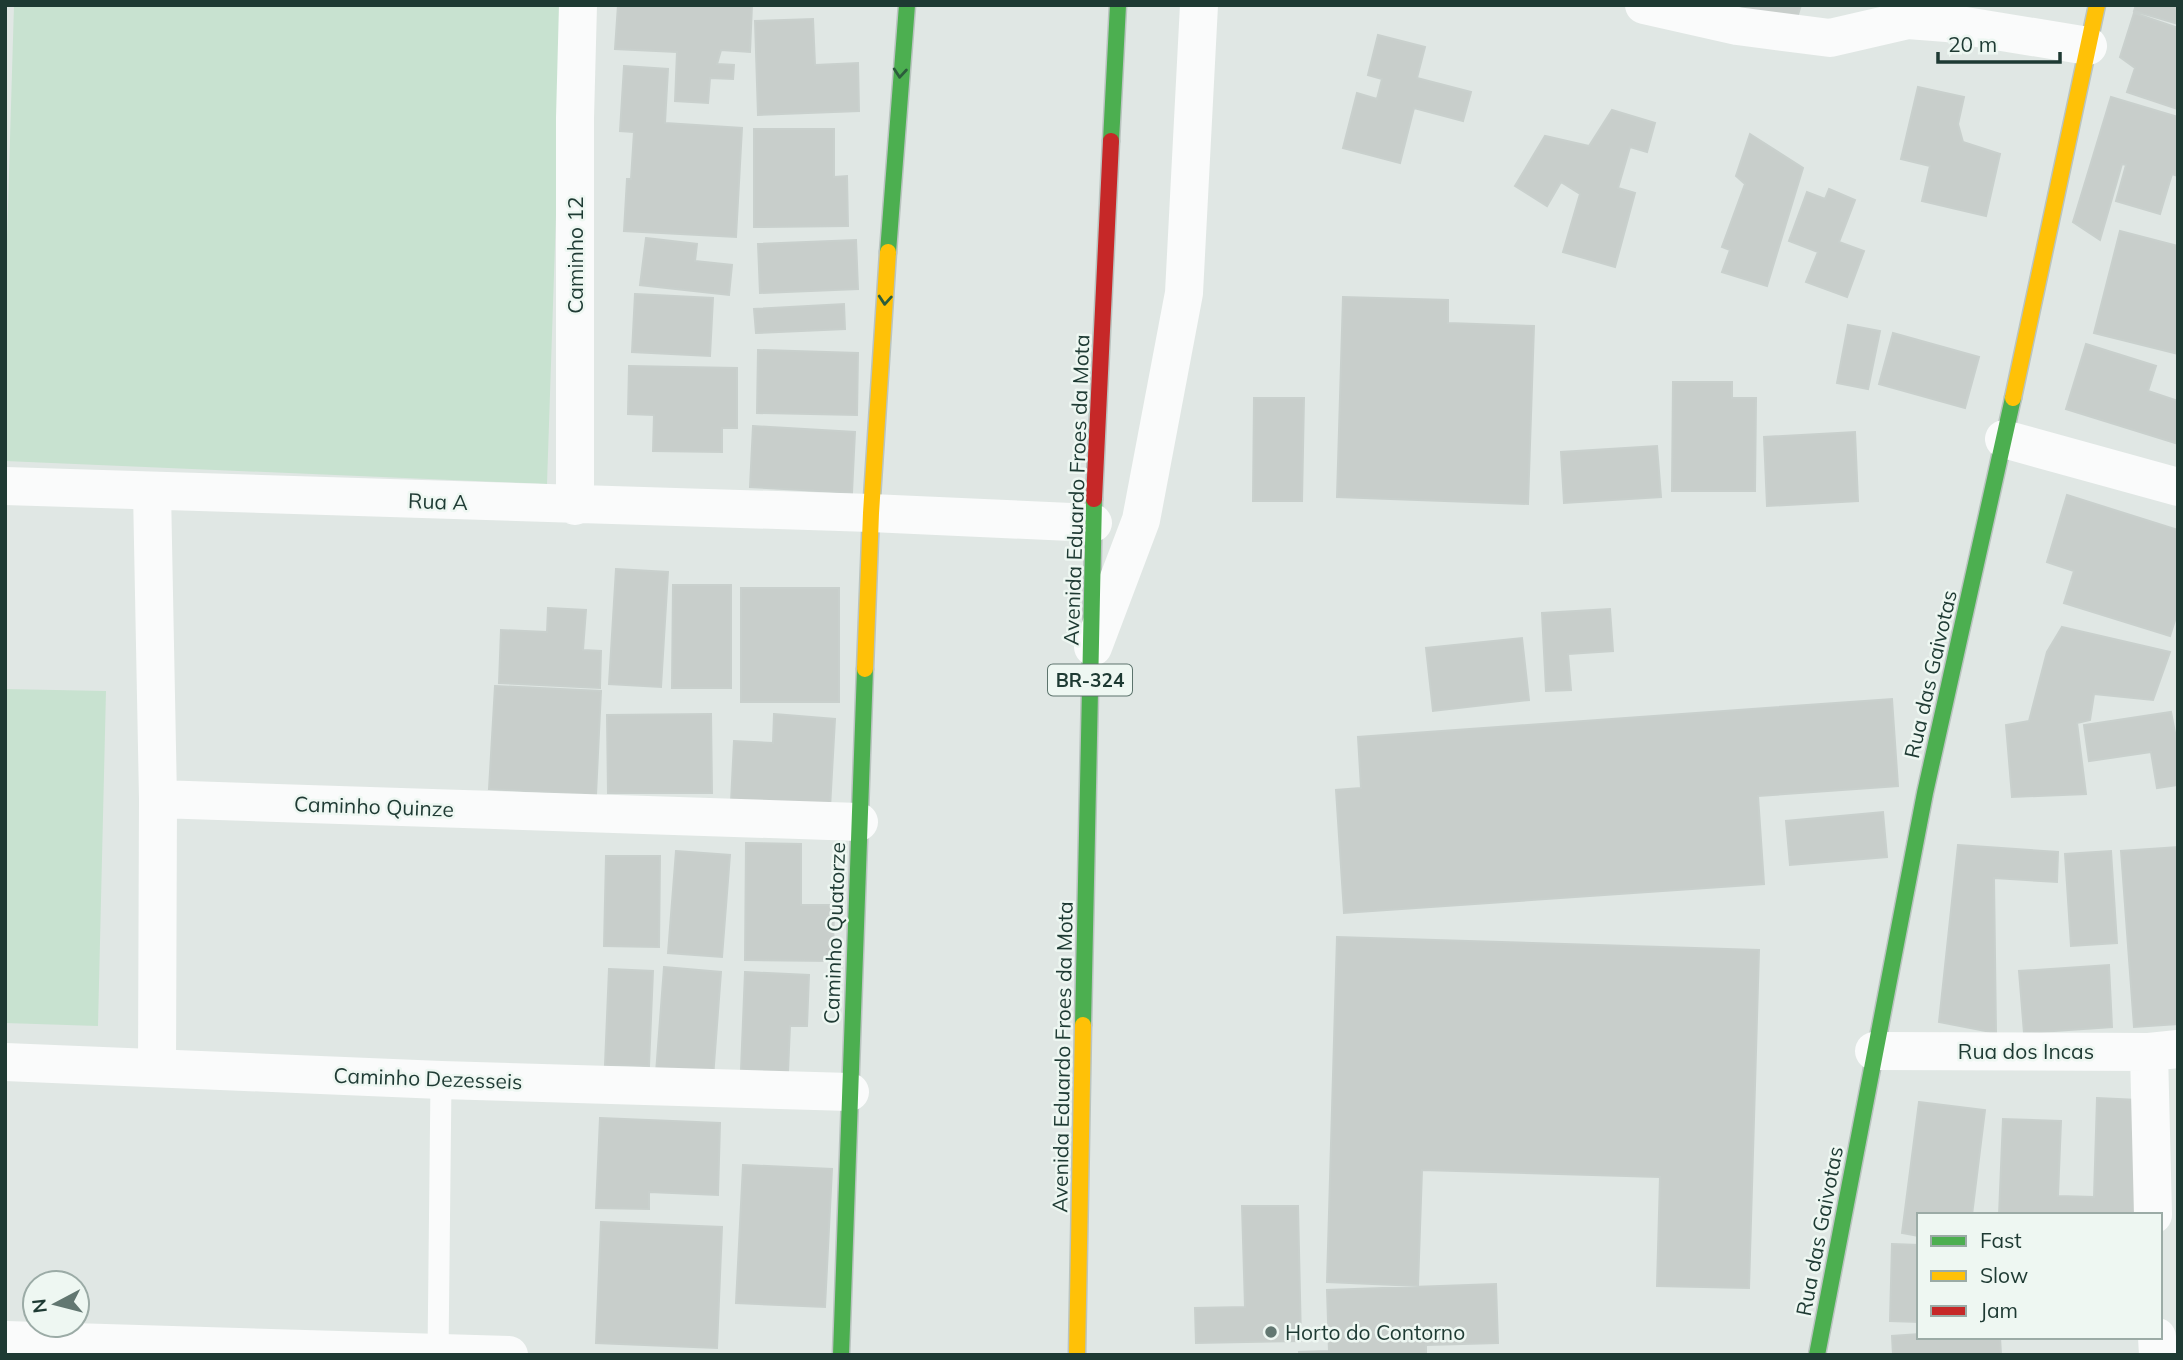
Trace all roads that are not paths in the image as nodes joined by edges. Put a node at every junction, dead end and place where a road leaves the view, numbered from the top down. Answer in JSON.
{"nodes":[{"id":1,"x":578,"y":5,"type":"edge"},
{"id":2,"x":907,"y":5,"type":"edge"},
{"id":3,"x":1118,"y":5,"type":"edge"},
{"id":4,"x":1199,"y":5,"type":"edge"},
{"id":5,"x":1644,"y":5,"type":"edge"},
{"id":6,"x":2097,"y":5,"type":"edge"},
{"id":7,"x":2088,"y":46,"type":"junction"},
{"id":8,"x":2004,"y":439,"type":"junction"},
{"id":9,"x":5,"y":486,"type":"edge"},
{"id":10,"x":2178,"y":487,"type":"edge"},
{"id":11,"x":152,"y":491,"type":"junction"},
{"id":12,"x":575,"y":506,"type":"junction"},
{"id":13,"x":871,"y":513,"type":"junction"},
{"id":14,"x":1093,"y":523,"type":"junction"},
{"id":15,"x":1091,"y":652,"type":"junction"},
{"id":16,"x":158,"y":799,"type":"junction"},
{"id":17,"x":859,"y":822,"type":"junction"},
{"id":18,"x":2163,"y":1050,"type":"edge"},
{"id":19,"x":1874,"y":1051,"type":"junction"},
{"id":20,"x":5,"y":1062,"type":"edge"},
{"id":21,"x":157,"y":1067,"type":"junction"},
{"id":22,"x":441,"y":1080,"type":"junction"},
{"id":23,"x":850,"y":1092,"type":"junction"},
{"id":24,"x":2153,"y":1213,"type":"edge"},
{"id":25,"x":5,"y":1340,"type":"edge"},
{"id":26,"x":438,"y":1354,"type":"edge"},
{"id":27,"x":509,"y":1355,"type":"edge"},
{"id":28,"x":841,"y":1355,"type":"edge"},
{"id":29,"x":1077,"y":1355,"type":"edge"},
{"id":30,"x":1817,"y":1355,"type":"edge"}],
"edges":[{"from":1,"to":12,"type":"street","name":"Caminho 12"},
{"from":2,"to":13,"type":"main road","name":"Caminho Quatorze","one_way":true},
{"from":3,"to":14,"type":"main road","name":"Avenida Eduardo Froes da Mota","number":"BR-324"},
{"from":4,"to":15,"type":"street"},
{"from":5,"to":7,"type":"street"},
{"from":6,"to":7,"type":"main road","name":"Rua das Gaivotas"},
{"from":7,"to":8,"type":"main road","name":"Rua das Gaivotas"},
{"from":8,"to":10,"type":"street"},
{"from":8,"to":19,"type":"main road","name":"Rua das Gaivotas"},
{"from":9,"to":11,"type":"street","name":"Rua A"},
{"from":11,"to":12,"type":"street","name":"Rua A"},
{"from":11,"to":16,"type":"street"},
{"from":12,"to":13,"type":"street","name":"Rua A"},
{"from":13,"to":14,"type":"street","name":"Rua A"},
{"from":13,"to":17,"type":"main road","name":"Caminho Quatorze"},
{"from":14,"to":15,"type":"main road","name":"Avenida Eduardo Froes da Mota","number":"BR-324"},
{"from":15,"to":29,"type":"main road","name":"Avenida Eduardo Froes da Mota","number":"BR-324"},
{"from":16,"to":17,"type":"street","name":"Caminho Quinze"},
{"from":16,"to":21,"type":"street"},
{"from":17,"to":23,"type":"main road","name":"Caminho Quatorze"},
{"from":18,"to":19,"type":"street","name":"Rua dos Incas"},
{"from":18,"to":24,"type":"street"},
{"from":19,"to":30,"type":"main road","name":"Rua das Gaivotas"},
{"from":20,"to":21,"type":"street","name":"Caminho Dezesseis"},
{"from":21,"to":22,"type":"street","name":"Caminho Dezesseis"},
{"from":22,"to":23,"type":"street","name":"Caminho Dezesseis"},
{"from":22,"to":26,"type":"lane"},
{"from":23,"to":28,"type":"main road","name":"Caminho Quatorze"},
{"from":25,"to":26,"type":"street"},
{"from":26,"to":27,"type":"street"}]}
